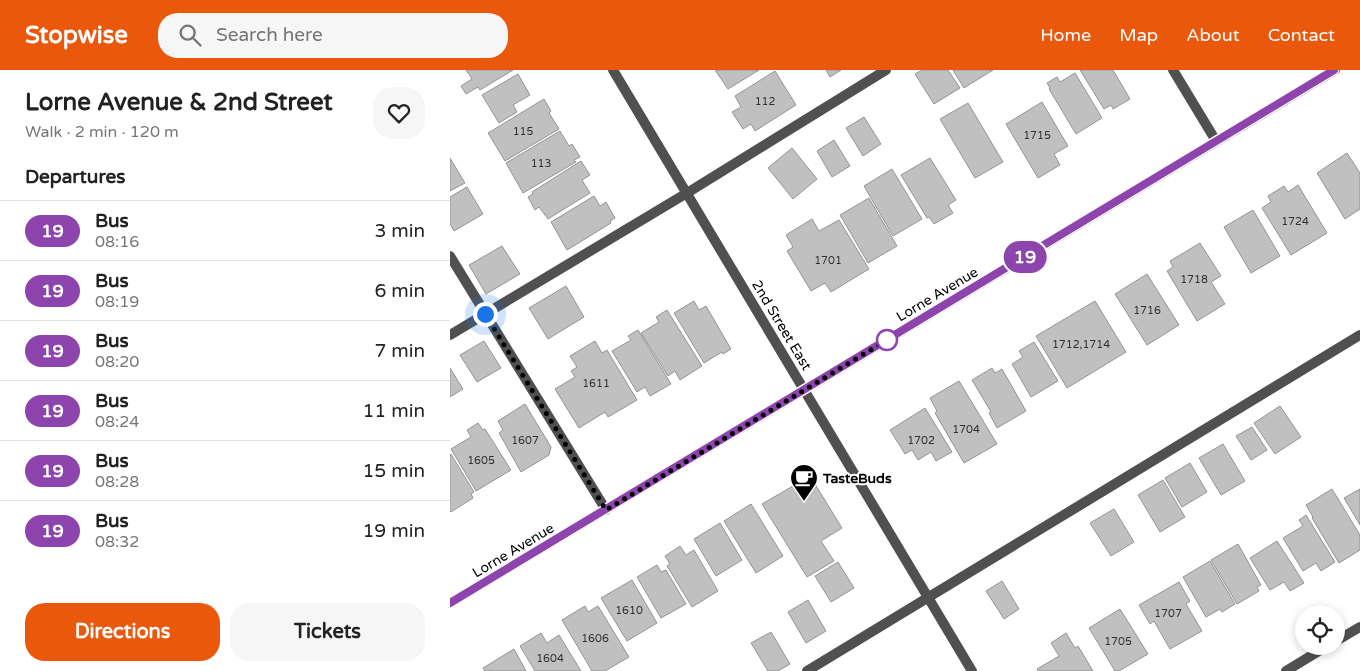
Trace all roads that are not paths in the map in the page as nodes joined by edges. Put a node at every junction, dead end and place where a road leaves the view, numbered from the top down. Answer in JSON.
{"nodes":[{"id":1,"x":614,"y":70,"type":"edge"},
{"id":2,"x":1173,"y":70,"type":"edge"},
{"id":3,"x":1334,"y":70,"type":"edge"},
{"id":4,"x":883,"y":71,"type":"edge"},
{"id":5,"x":1216,"y":141,"type":"junction"},
{"id":6,"x":687,"y":193,"type":"junction"},
{"id":7,"x":450,"y":256,"type":"edge"},
{"id":8,"x":485,"y":314,"type":"junction"},
{"id":9,"x":450,"y":335,"type":"edge"},
{"id":10,"x":1360,"y":335,"type":"edge"},
{"id":11,"x":804,"y":390,"type":"junction"},
{"id":12,"x":606,"y":510,"type":"junction"},
{"id":13,"x":927,"y":598,"type":"junction"},
{"id":14,"x":450,"y":603,"type":"edge"},
{"id":15,"x":1360,"y":627,"type":"edge"},
{"id":16,"x":1345,"y":636,"type":"edge"},
{"id":17,"x":1312,"y":655,"type":"edge"},
{"id":18,"x":807,"y":671,"type":"edge"},
{"id":19,"x":972,"y":671,"type":"edge"},
{"id":20,"x":1286,"y":671,"type":"edge"}],
"edges":[{"from":1,"to":6,"type":"street","name":"2nd Street East"},
{"from":2,"to":5,"type":"street"},
{"from":3,"to":5,"type":"main road","name":"Lorne Avenue"},
{"from":4,"to":6,"type":"street"},
{"from":5,"to":11,"type":"main road","name":"Lorne Avenue"},
{"from":6,"to":8,"type":"street"},
{"from":6,"to":11,"type":"street","name":"2nd Street East"},
{"from":7,"to":8,"type":"street"},
{"from":8,"to":9,"type":"street"},
{"from":8,"to":12,"type":"street"},
{"from":10,"to":13,"type":"street"},
{"from":11,"to":12,"type":"main road","name":"Lorne Avenue"},
{"from":11,"to":13,"type":"street","name":"2nd Street East"},
{"from":12,"to":14,"type":"main road","name":"Lorne Avenue"},
{"from":13,"to":18,"type":"street"},
{"from":13,"to":19,"type":"street","name":"2nd Street East"},
{"from":15,"to":16,"type":"street"},
{"from":17,"to":20,"type":"street"}]}
